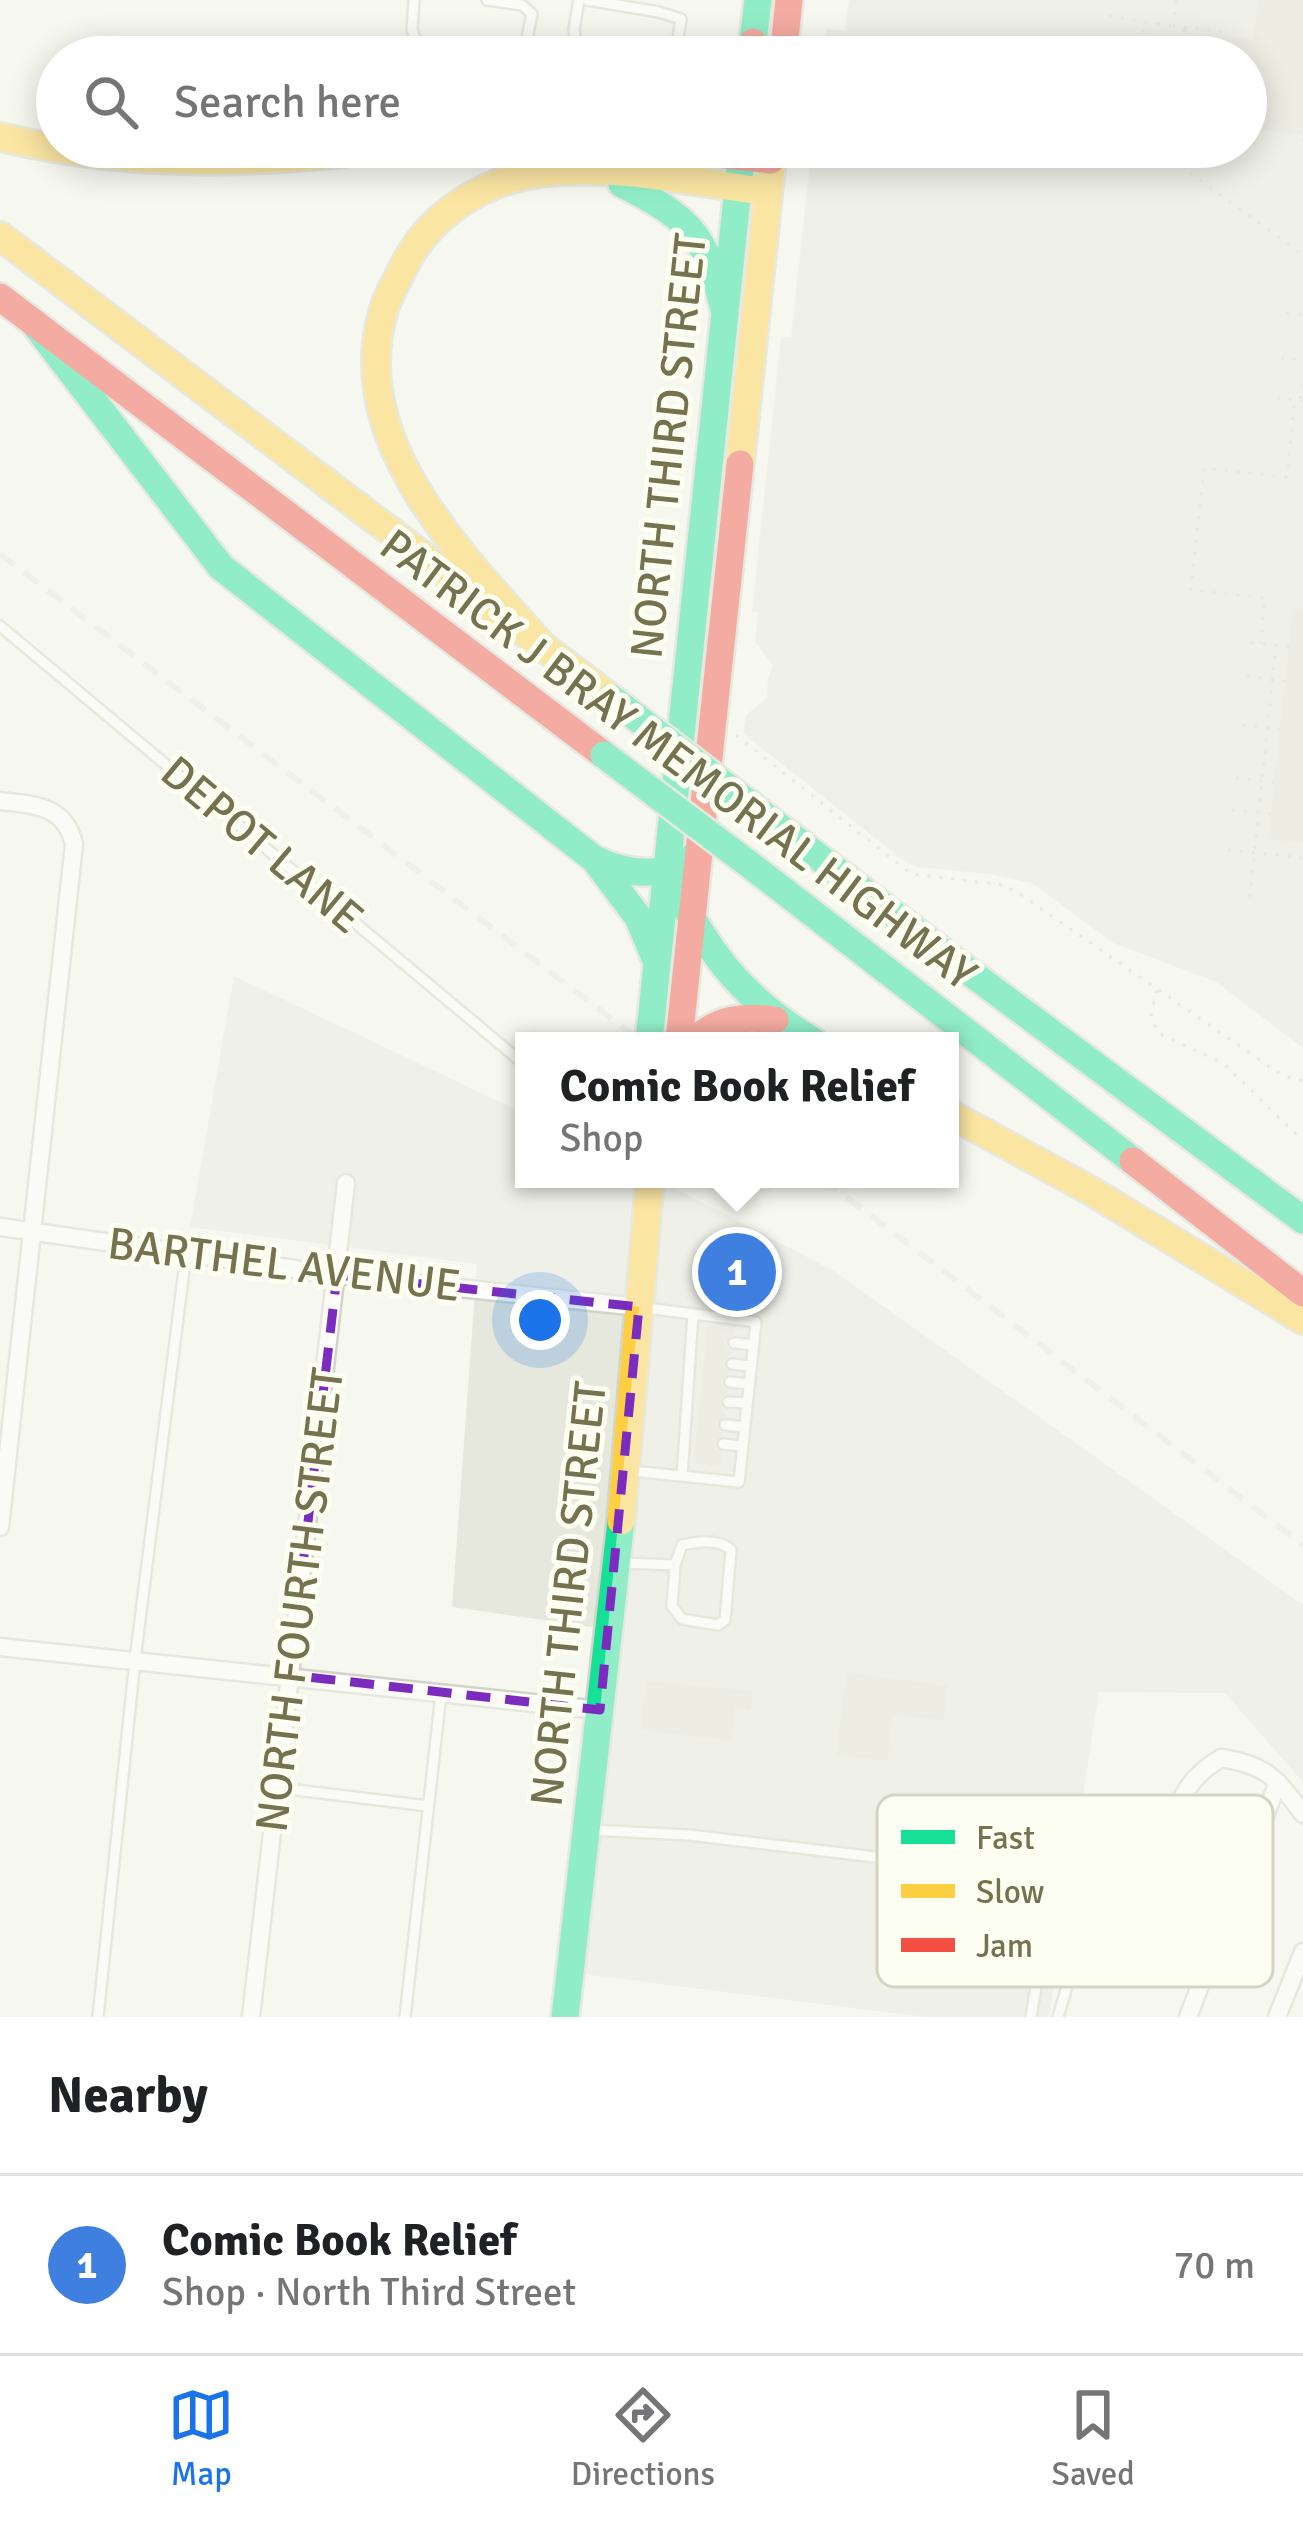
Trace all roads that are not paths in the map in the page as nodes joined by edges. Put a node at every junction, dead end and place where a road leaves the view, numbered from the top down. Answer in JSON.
{"nodes":[{"id":1,"x":414,"y":0,"type":"edge"},
{"id":2,"x":487,"y":0,"type":"edge"},
{"id":3,"x":583,"y":0,"type":"edge"},
{"id":4,"x":758,"y":0,"type":"edge"},
{"id":5,"x":789,"y":0,"type":"edge"},
{"id":6,"x":414,"y":36,"type":"edge"},
{"id":7,"x":527,"y":36,"type":"edge"},
{"id":8,"x":575,"y":36,"type":"edge"},
{"id":9,"x":678,"y":36,"type":"edge"},
{"id":10,"x":752,"y":36,"type":"edge"},
{"id":11,"x":785,"y":36,"type":"edge"},
{"id":12,"x":0,"y":137,"type":"edge"},
{"id":13,"x":36,"y":144,"type":"edge"},
{"id":14,"x":740,"y":168,"type":"edge"},
{"id":15,"x":771,"y":168,"type":"edge"},
{"id":16,"x":600,"y":174,"type":"junction"},
{"id":17,"x":738,"y":189,"type":"junction"},
{"id":18,"x":768,"y":192,"type":"junction"},
{"id":19,"x":0,"y":236,"type":"edge"},
{"id":20,"x":0,"y":297,"type":"edge"},
{"id":21,"x":725,"y":313,"type":"junction"},
{"id":22,"x":33,"y":322,"type":"junction"},
{"id":23,"x":0,"y":626,"type":"edge"},
{"id":24,"x":545,"y":650,"type":"junction"},
{"id":25,"x":0,"y":801,"type":"edge"},
{"id":26,"x":697,"y":854,"type":"junction"},
{"id":27,"x":595,"y":859,"type":"junction"},
{"id":28,"x":667,"y":872,"type":"junction"},
{"id":29,"x":691,"y":919,"type":"junction"},
{"id":30,"x":656,"y":960,"type":"junction"},
{"id":31,"x":776,"y":1021,"type":"junction"},
{"id":32,"x":650,"y":1032,"type":"edge"},
{"id":33,"x":680,"y":1032,"type":"edge"},
{"id":34,"x":704,"y":1032,"type":"edge"},
{"id":35,"x":796,"y":1032,"type":"edge"},
{"id":36,"x":515,"y":1056,"type":"edge"},
{"id":37,"x":959,"y":1119,"type":"edge"},
{"id":38,"x":346,"y":1183,"type":"dead end"},
{"id":39,"x":649,"y":1188,"type":"edge"},
{"id":40,"x":1303,"y":1220,"type":"edge"},
{"id":41,"x":0,"y":1228,"type":"edge"},
{"id":42,"x":31,"y":1232,"type":"junction"},
{"id":43,"x":186,"y":1254,"type":"junction"},
{"id":44,"x":337,"y":1275,"type":"junction"},
{"id":45,"x":1303,"y":1293,"type":"edge"},
{"id":46,"x":639,"y":1307,"type":"junction"},
{"id":47,"x":693,"y":1314,"type":"junction"},
{"id":48,"x":1303,"y":1320,"type":"edge"},
{"id":49,"x":691,"y":1339,"type":"junction"},
{"id":50,"x":706,"y":1340,"type":"dead end"},
{"id":51,"x":734,"y":1343,"type":"dead end"},
{"id":52,"x":753,"y":1345,"type":"junction"},
{"id":53,"x":690,"y":1360,"type":"junction"},
{"id":54,"x":704,"y":1361,"type":"dead end"},
{"id":55,"x":732,"y":1364,"type":"dead end"},
{"id":56,"x":751,"y":1366,"type":"junction"},
{"id":57,"x":688,"y":1378,"type":"junction"},
{"id":58,"x":702,"y":1379,"type":"dead end"},
{"id":59,"x":730,"y":1382,"type":"dead end"},
{"id":60,"x":749,"y":1384,"type":"junction"},
{"id":61,"x":687,"y":1398,"type":"junction"},
{"id":62,"x":700,"y":1399,"type":"dead end"},
{"id":63,"x":728,"y":1402,"type":"dead end"},
{"id":64,"x":747,"y":1402,"type":"junction"},
{"id":65,"x":725,"y":1425,"type":"dead end"},
{"id":66,"x":745,"y":1427,"type":"junction"},
{"id":67,"x":723,"y":1444,"type":"dead end"},
{"id":68,"x":742,"y":1446,"type":"junction"},
{"id":69,"x":626,"y":1471,"type":"junction"},
{"id":70,"x":682,"y":1476,"type":"junction"},
{"id":71,"x":0,"y":1527,"type":"edge"},
{"id":72,"x":616,"y":1563,"type":"junction"},
{"id":73,"x":675,"y":1565,"type":"junction"},
{"id":74,"x":0,"y":1647,"type":"edge"},
{"id":75,"x":135,"y":1660,"type":"junction"},
{"id":76,"x":290,"y":1675,"type":"junction"},
{"id":77,"x":441,"y":1693,"type":"junction"},
{"id":78,"x":600,"y":1710,"type":"junction"},
{"id":79,"x":1278,"y":1782,"type":"junction"},
{"id":80,"x":279,"y":1788,"type":"junction"},
{"id":81,"x":1184,"y":1795,"type":"edge"},
{"id":82,"x":1273,"y":1795,"type":"edge"},
{"id":83,"x":428,"y":1807,"type":"junction"},
{"id":84,"x":1303,"y":1814,"type":"edge"},
{"id":85,"x":587,"y":1829,"type":"junction"},
{"id":86,"x":877,"y":1857,"type":"edge"},
{"id":87,"x":1303,"y":1952,"type":"edge"},
{"id":88,"x":1036,"y":1987,"type":"edge"},
{"id":89,"x":1067,"y":1987,"type":"edge"},
{"id":90,"x":1199,"y":1987,"type":"edge"},
{"id":91,"x":98,"y":2017,"type":"edge"},
{"id":92,"x":251,"y":2017,"type":"edge"},
{"id":93,"x":405,"y":2017,"type":"edge"},
{"id":94,"x":566,"y":2017,"type":"edge"},
{"id":95,"x":1031,"y":2017,"type":"edge"},
{"id":96,"x":1058,"y":2017,"type":"edge"},
{"id":97,"x":1188,"y":2017,"type":"edge"},
{"id":98,"x":1277,"y":2017,"type":"edge"}],
"edges":[{"from":1,"to":6,"type":"lane"},
{"from":2,"to":7,"type":"lane"},
{"from":3,"to":8,"type":"lane"},
{"from":3,"to":9,"type":"lane"},
{"from":4,"to":10,"type":"main road"},
{"from":5,"to":11,"type":"main road"},
{"from":12,"to":13,"type":"main road"},
{"from":14,"to":17,"type":"main road","name":"NORTH THIRD STREET"},
{"from":15,"to":18,"type":"main road","name":"NORTH THIRD STREET"},
{"from":16,"to":17,"type":"main road"},
{"from":16,"to":21,"type":"main road"},
{"from":16,"to":24,"type":"main road"},
{"from":17,"to":18,"type":"main road"},
{"from":17,"to":21,"type":"main road","name":"NORTH THIRD STREET"},
{"from":18,"to":26,"type":"main road","name":"NORTH THIRD STREET"},
{"from":19,"to":24,"type":"main road","name":"PATRICK J BRAY MEMORIAL HIGHWAY"},
{"from":20,"to":22,"type":"main road","name":"PATRICK J BRAY MEMORIAL HIGHWAY"},
{"from":21,"to":28,"type":"main road","name":"NORTH THIRD STREET"},
{"from":22,"to":27,"type":"main road"},
{"from":22,"to":45,"type":"main road","name":"PATRICK J BRAY MEMORIAL HIGHWAY","bridge":true},
{"from":23,"to":36,"type":"lane","name":"DEPOT LANE"},
{"from":24,"to":40,"type":"main road","name":"PATRICK J BRAY MEMORIAL HIGHWAY","bridge":true},
{"from":25,"to":42,"type":"street"},
{"from":26,"to":28,"type":"main road"},
{"from":26,"to":29,"type":"main road","name":"NORTH THIRD STREET"},
{"from":27,"to":28,"type":"main road"},
{"from":27,"to":30,"type":"main road"},
{"from":28,"to":29,"type":"main road"},
{"from":28,"to":30,"type":"main road","name":"NORTH THIRD STREET"},
{"from":29,"to":31,"type":"main road"},
{"from":29,"to":33,"type":"main road","name":"NORTH THIRD STREET"},
{"from":30,"to":32,"type":"main road","name":"NORTH THIRD STREET"},
{"from":31,"to":34,"type":"main road"},
{"from":31,"to":35,"type":"main road"},
{"from":37,"to":48,"type":"main road"},
{"from":38,"to":44,"type":"street","name":"NORTH FOURTH STREET"},
{"from":39,"to":46,"type":"main road","name":"NORTH THIRD STREET"},
{"from":41,"to":42,"type":"street","name":"BARTHEL AVENUE"},
{"from":42,"to":43,"type":"street","name":"BARTHEL AVENUE"},
{"from":42,"to":71,"type":"street"},
{"from":43,"to":44,"type":"street","name":"BARTHEL AVENUE"},
{"from":43,"to":75,"type":"lane"},
{"from":44,"to":46,"type":"street","name":"BARTHEL AVENUE"},
{"from":44,"to":76,"type":"street","name":"NORTH FOURTH STREET"},
{"from":46,"to":47,"type":"lane"},
{"from":46,"to":69,"type":"main road","name":"NORTH THIRD STREET"},
{"from":47,"to":49,"type":"lane"},
{"from":47,"to":52,"type":"lane"},
{"from":49,"to":50,"type":"lane"},
{"from":49,"to":53,"type":"lane"},
{"from":51,"to":52,"type":"lane"},
{"from":52,"to":56,"type":"lane"},
{"from":53,"to":54,"type":"lane"},
{"from":53,"to":57,"type":"lane"},
{"from":55,"to":56,"type":"lane"},
{"from":56,"to":60,"type":"lane"},
{"from":57,"to":58,"type":"lane"},
{"from":57,"to":61,"type":"lane"},
{"from":59,"to":60,"type":"lane"},
{"from":60,"to":64,"type":"lane"},
{"from":61,"to":62,"type":"lane"},
{"from":61,"to":70,"type":"lane"},
{"from":63,"to":64,"type":"lane"},
{"from":64,"to":66,"type":"lane"},
{"from":65,"to":66,"type":"lane"},
{"from":66,"to":68,"type":"lane"},
{"from":67,"to":68,"type":"lane"},
{"from":68,"to":70,"type":"lane"},
{"from":69,"to":70,"type":"lane"},
{"from":69,"to":72,"type":"main road","name":"NORTH THIRD STREET"},
{"from":72,"to":73,"type":"lane"},
{"from":72,"to":78,"type":"main road","name":"NORTH THIRD STREET"},
{"from":73,"to":73,"type":"lane"},
{"from":74,"to":75,"type":"street"},
{"from":75,"to":76,"type":"street"},
{"from":75,"to":91,"type":"lane"},
{"from":76,"to":77,"type":"street"},
{"from":76,"to":80,"type":"street","name":"NORTH FOURTH STREET"},
{"from":77,"to":78,"type":"street"},
{"from":77,"to":83,"type":"lane"},
{"from":78,"to":85,"type":"main road","name":"NORTH THIRD STREET"},
{"from":79,"to":81,"type":"street"},
{"from":79,"to":82,"type":"street"},
{"from":79,"to":84,"type":"street"},
{"from":80,"to":83,"type":"lane"},
{"from":80,"to":92,"type":"street","name":"NORTH FOURTH STREET"},
{"from":83,"to":93,"type":"lane"},
{"from":85,"to":86,"type":"lane"},
{"from":85,"to":94,"type":"main road","name":"NORTH THIRD STREET"},
{"from":87,"to":98,"type":"street"},
{"from":88,"to":95,"type":"lane"},
{"from":89,"to":96,"type":"lane"},
{"from":90,"to":97,"type":"street"}]}
